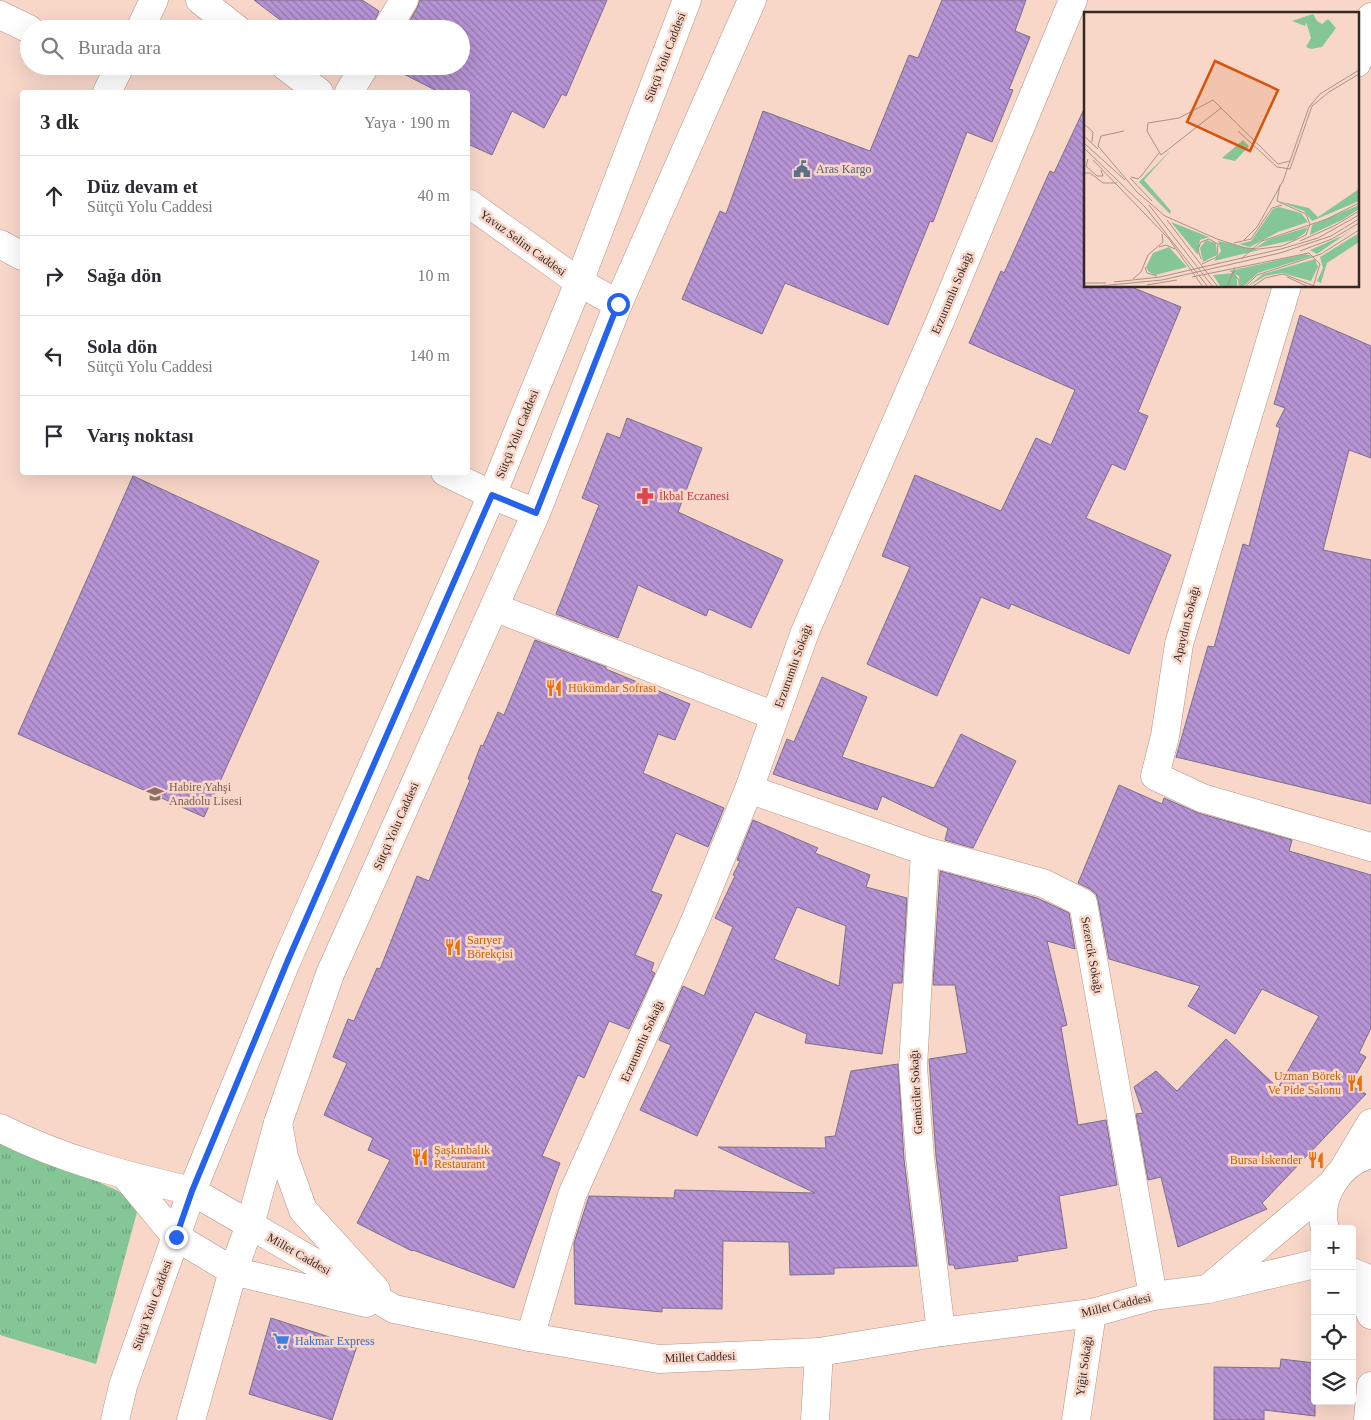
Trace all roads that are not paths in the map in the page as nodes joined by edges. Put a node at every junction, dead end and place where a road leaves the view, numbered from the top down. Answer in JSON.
{"nodes":[{"id":1,"x":154,"y":0,"type":"edge"},
{"id":2,"x":200,"y":0,"type":"edge"},
{"id":3,"x":404,"y":0,"type":"edge"},
{"id":4,"x":687,"y":0,"type":"edge"},
{"id":5,"x":752,"y":0,"type":"edge"},
{"id":6,"x":1073,"y":0,"type":"edge"},
{"id":7,"x":0,"y":15,"type":"edge"},
{"id":8,"x":1371,"y":17,"type":"edge"},
{"id":9,"x":144,"y":20,"type":"edge"},
{"id":10,"x":226,"y":20,"type":"edge"},
{"id":11,"x":392,"y":20,"type":"edge"},
{"id":12,"x":20,"y":25,"type":"edge"},
{"id":13,"x":1358,"y":60,"type":"edge"},
{"id":14,"x":297,"y":75,"type":"edge"},
{"id":15,"x":359,"y":75,"type":"edge"},
{"id":16,"x":316,"y":90,"type":"edge"},
{"id":17,"x":350,"y":90,"type":"edge"},
{"id":18,"x":470,"y":204,"type":"edge"},
{"id":19,"x":0,"y":244,"type":"edge"},
{"id":20,"x":20,"y":255,"type":"edge"},
{"id":21,"x":578,"y":282,"type":"junction"},
{"id":22,"x":1286,"y":288,"type":"edge"},
{"id":23,"x":618,"y":304,"type":"junction"},
{"id":24,"x":451,"y":475,"type":"edge"},
{"id":25,"x":492,"y":495,"type":"junction"},
{"id":26,"x":536,"y":513,"type":"junction"},
{"id":27,"x":494,"y":607,"type":"junction"},
{"id":28,"x":775,"y":716,"type":"junction"},
{"id":29,"x":749,"y":789,"type":"junction"},
{"id":30,"x":1371,"y":847,"type":"edge"},
{"id":31,"x":925,"y":851,"type":"junction"},
{"id":32,"x":278,"y":1123,"type":"junction"},
{"id":33,"x":1371,"y":1123,"type":"edge"},
{"id":34,"x":0,"y":1128,"type":"edge"},
{"id":35,"x":1371,"y":1154,"type":"edge"},
{"id":36,"x":125,"y":1175,"type":"junction"},
{"id":37,"x":1338,"y":1176,"type":"junction"},
{"id":38,"x":192,"y":1191,"type":"junction"},
{"id":39,"x":250,"y":1225,"type":"junction"},
{"id":40,"x":1324,"y":1225,"type":"edge"},
{"id":41,"x":176,"y":1237,"type":"junction"},
{"id":42,"x":1311,"y":1265,"type":"edge"},
{"id":43,"x":233,"y":1271,"type":"junction"},
{"id":44,"x":1359,"y":1275,"type":"edge"},
{"id":45,"x":1208,"y":1288,"type":"junction"},
{"id":46,"x":1153,"y":1296,"type":"junction"},
{"id":47,"x":394,"y":1310,"type":"junction"},
{"id":48,"x":1092,"y":1313,"type":"junction"},
{"id":49,"x":1371,"y":1315,"type":"edge"},
{"id":50,"x":941,"y":1332,"type":"junction"},
{"id":51,"x":530,"y":1337,"type":"junction"},
{"id":52,"x":819,"y":1352,"type":"junction"},
{"id":53,"x":1371,"y":1386,"type":"edge"},
{"id":54,"x":115,"y":1420,"type":"edge"},
{"id":55,"x":191,"y":1420,"type":"edge"},
{"id":56,"x":815,"y":1420,"type":"edge"},
{"id":57,"x":1076,"y":1420,"type":"edge"},
{"id":58,"x":1368,"y":1420,"type":"edge"}],
"edges":[{"from":1,"to":9,"type":"street"},
{"from":2,"to":10,"type":"street"},
{"from":3,"to":11,"type":"street"},
{"from":4,"to":21,"type":"street","name":"Sütçü Yolu Caddesi"},
{"from":5,"to":23,"type":"street","name":"Sütçü Yolu Caddesi"},
{"from":6,"to":28,"type":"street","name":"Erzurumlu Sokağı"},
{"from":7,"to":12,"type":"street"},
{"from":8,"to":13,"type":"street"},
{"from":14,"to":16,"type":"street"},
{"from":15,"to":17,"type":"street"},
{"from":18,"to":21,"type":"street","name":"Yavuz Selim Caddesi"},
{"from":19,"to":20,"type":"street"},
{"from":21,"to":23,"type":"street","name":"Yavuz Selim Caddesi"},
{"from":21,"to":25,"type":"street","name":"Sütçü Yolu Caddesi"},
{"from":22,"to":30,"type":"street","name":"Apaydın Sokağı"},
{"from":23,"to":26,"type":"street","name":"Sütçü Yolu Caddesi"},
{"from":24,"to":25,"type":"street"},
{"from":25,"to":26,"type":"street"},
{"from":25,"to":38,"type":"street","name":"Sütçü Yolu Caddesi"},
{"from":26,"to":27,"type":"street","name":"Sütçü Yolu Caddesi"},
{"from":27,"to":28,"type":"street"},
{"from":27,"to":32,"type":"street","name":"Sütçü Yolu Caddesi"},
{"from":28,"to":29,"type":"street","name":"Erzurumlu Sokağı"},
{"from":29,"to":31,"type":"street","name":"Sezercik Sokağı"},
{"from":29,"to":51,"type":"street","name":"Erzurumlu Sokağı"},
{"from":31,"to":46,"type":"street","name":"Sezercik Sokağı"},
{"from":31,"to":50,"type":"street","name":"Gemiciler Sokağı"},
{"from":32,"to":39,"type":"street","name":"Sütçü Yolu Caddesi"},
{"from":32,"to":47,"type":"street"},
{"from":33,"to":37,"type":"street"},
{"from":34,"to":36,"type":"street","name":"Millet Caddesi"},
{"from":35,"to":37,"type":"street"},
{"from":36,"to":38,"type":"street","name":"Millet Caddesi"},
{"from":36,"to":41,"type":"street"},
{"from":37,"to":40,"type":"street"},
{"from":37,"to":45,"type":"street"},
{"from":38,"to":39,"type":"street","name":"Millet Caddesi"},
{"from":38,"to":41,"type":"street","name":"Sütçü Yolu Caddesi"},
{"from":39,"to":43,"type":"street","name":"Sütçü Yolu Caddesi"},
{"from":39,"to":47,"type":"street","name":"Millet Caddesi"},
{"from":41,"to":43,"type":"street"},
{"from":41,"to":54,"type":"street","name":"Sütçü Yolu Caddesi"},
{"from":42,"to":45,"type":"street","name":"Millet Caddesi"},
{"from":43,"to":47,"type":"street"},
{"from":43,"to":55,"type":"street","name":"Sütçü Yolu Caddesi"},
{"from":44,"to":49,"type":"street"},
{"from":45,"to":46,"type":"street","name":"Millet Caddesi"},
{"from":46,"to":48,"type":"street","name":"Millet Caddesi"},
{"from":47,"to":51,"type":"street","name":"Millet Caddesi"},
{"from":48,"to":50,"type":"street","name":"Millet Caddesi"},
{"from":48,"to":57,"type":"street","name":"Yiğit Sokağı"},
{"from":50,"to":52,"type":"street","name":"Millet Caddesi"},
{"from":51,"to":52,"type":"street","name":"Millet Caddesi"},
{"from":52,"to":56,"type":"street"},
{"from":53,"to":58,"type":"street"}]}
